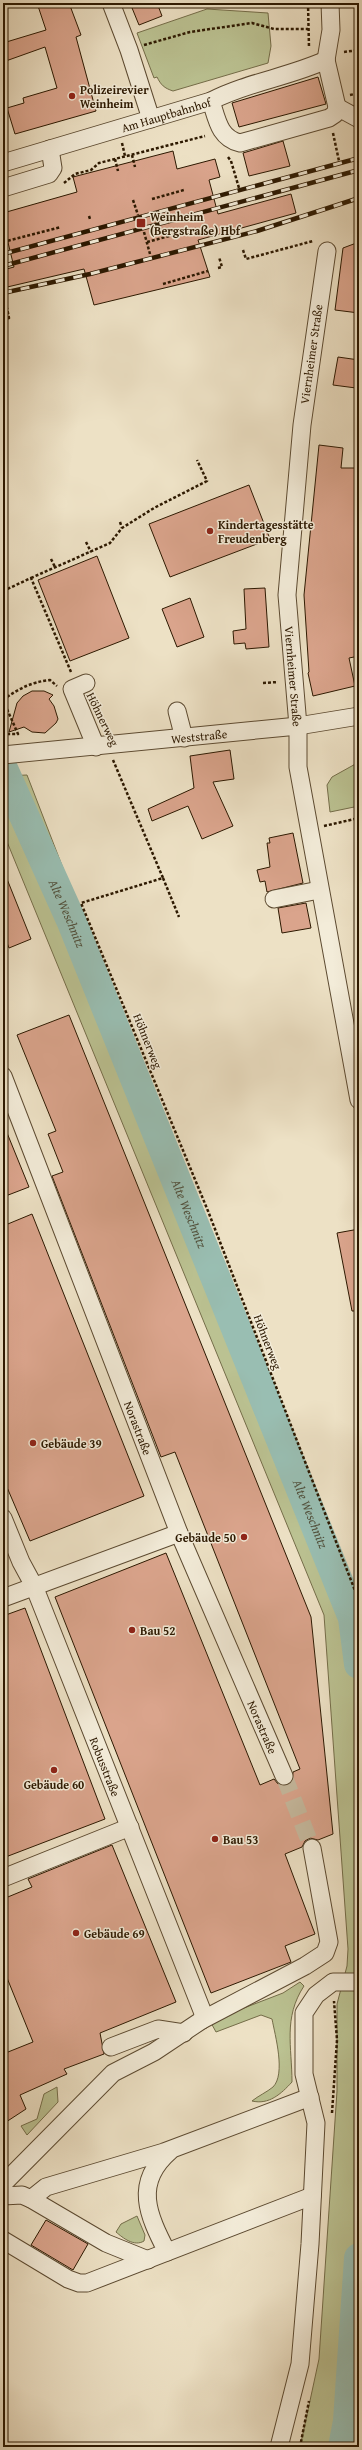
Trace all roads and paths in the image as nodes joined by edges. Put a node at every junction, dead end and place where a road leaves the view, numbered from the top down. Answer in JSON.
{"nodes":[{"id":1,"x":111,"y":3,"type":"edge"},
{"id":2,"x":308,"y":3,"type":"edge"},
{"id":3,"x":330,"y":3,"type":"edge"},
{"id":4,"x":146,"y":45,"type":"dead end"},
{"id":5,"x":357,"y":50,"type":"dead end"},
{"id":6,"x":359,"y":58,"type":"edge"},
{"id":7,"x":326,"y":60,"type":"junction"},
{"id":8,"x":359,"y":93,"type":"edge"},
{"id":9,"x":350,"y":95,"type":"dead end"},
{"id":10,"x":211,"y":101,"type":"junction"},
{"id":11,"x":337,"y":107,"type":"junction"},
{"id":12,"x":151,"y":119,"type":"junction"},
{"id":13,"x":359,"y":119,"type":"edge"},
{"id":14,"x":213,"y":130,"type":"junction"},
{"id":15,"x":338,"y":132,"type":"dead end"},
{"id":16,"x":120,"y":138,"type":"dead end"},
{"id":17,"x":211,"y":140,"type":"dead end"},
{"id":18,"x":50,"y":150,"type":"junction"},
{"id":19,"x":132,"y":155,"type":"junction"},
{"id":20,"x":226,"y":156,"type":"dead end"},
{"id":21,"x":115,"y":159,"type":"dead end"},
{"id":22,"x":339,"y":161,"type":"dead end"},
{"id":23,"x":3,"y":163,"type":"edge"},
{"id":24,"x":135,"y":167,"type":"dead end"},
{"id":25,"x":118,"y":172,"type":"dead end"},
{"id":26,"x":3,"y":188,"type":"edge"},
{"id":27,"x":239,"y":188,"type":"dead end"},
{"id":28,"x":184,"y":190,"type":"dead end"},
{"id":29,"x":152,"y":199,"type":"dead end"},
{"id":30,"x":133,"y":200,"type":"dead end"},
{"id":31,"x":138,"y":215,"type":"dead end"},
{"id":32,"x":61,"y":227,"type":"dead end"},
{"id":33,"x":196,"y":229,"type":"dead end"},
{"id":34,"x":144,"y":232,"type":"dead end"},
{"id":35,"x":313,"y":241,"type":"dead end"},
{"id":36,"x":3,"y":242,"type":"edge"},
{"id":37,"x":147,"y":242,"type":"junction"},
{"id":38,"x":243,"y":250,"type":"dead end"},
{"id":39,"x":327,"y":251,"type":"dead end"},
{"id":40,"x":150,"y":254,"type":"dead end"},
{"id":41,"x":219,"y":257,"type":"dead end"},
{"id":42,"x":218,"y":268,"type":"dead end"},
{"id":43,"x":208,"y":271,"type":"dead end"},
{"id":44,"x":162,"y":284,"type":"dead end"},
{"id":45,"x":7,"y":308,"type":"dead end"},
{"id":46,"x":3,"y":319,"type":"edge"},
{"id":47,"x":197,"y":460,"type":"dead end"},
{"id":48,"x":152,"y":504,"type":"dead end"},
{"id":49,"x":154,"y":508,"type":"junction"},
{"id":50,"x":120,"y":522,"type":"dead end"},
{"id":51,"x":122,"y":528,"type":"junction"},
{"id":52,"x":86,"y":542,"type":"dead end"},
{"id":53,"x":91,"y":552,"type":"junction"},
{"id":54,"x":51,"y":559,"type":"dead end"},
{"id":55,"x":55,"y":567,"type":"junction"},
{"id":56,"x":31,"y":578,"type":"junction"},
{"id":57,"x":3,"y":591,"type":"edge"},
{"id":58,"x":79,"y":686,"type":"junction"},
{"id":59,"x":3,"y":700,"type":"edge"},
{"id":60,"x":177,"y":711,"type":"dead end"},
{"id":61,"x":359,"y":716,"type":"edge"},
{"id":62,"x":298,"y":726,"type":"junction"},
{"id":63,"x":3,"y":734,"type":"edge"},
{"id":64,"x":184,"y":738,"type":"junction"},
{"id":65,"x":101,"y":746,"type":"junction"},
{"id":66,"x":10,"y":755,"type":"edge"},
{"id":67,"x":359,"y":818,"type":"edge"},
{"id":68,"x":308,"y":829,"type":"junction"},
{"id":69,"x":163,"y":878,"type":"junction"},
{"id":70,"x":319,"y":890,"type":"junction"},
{"id":71,"x":274,"y":899,"type":"dead end"},
{"id":72,"x":180,"y":917,"type":"dead end"},
{"id":73,"x":355,"y":1057,"type":"edge"},
{"id":74,"x":3,"y":1076,"type":"edge"},
{"id":75,"x":359,"y":1100,"type":"edge"},
{"id":76,"x":3,"y":1518,"type":"edge"},
{"id":77,"x":179,"y":1533,"type":"junction"},
{"id":78,"x":34,"y":1586,"type":"junction"},
{"id":79,"x":3,"y":1598,"type":"edge"},
{"id":80,"x":359,"y":1601,"type":"edge"},
{"id":81,"x":284,"y":1776,"type":"tunnel mouth"},
{"id":82,"x":130,"y":1827,"type":"junction"},
{"id":83,"x":312,"y":1848,"type":"tunnel mouth"},
{"id":84,"x":3,"y":1878,"type":"edge"},
{"id":85,"x":356,"y":1982,"type":"edge"},
{"id":86,"x":203,"y":2018,"type":"junction"},
{"id":87,"x":184,"y":2033,"type":"junction"},
{"id":88,"x":111,"y":2047,"type":"dead end"},
{"id":89,"x":310,"y":2098,"type":"junction"},
{"id":90,"x":171,"y":2149,"type":"junction"},
{"id":91,"x":3,"y":2184,"type":"edge"},
{"id":92,"x":3,"y":2196,"type":"edge"},
{"id":93,"x":312,"y":2196,"type":"junction"},
{"id":94,"x":31,"y":2199,"type":"junction"},
{"id":95,"x":3,"y":2240,"type":"edge"},
{"id":96,"x":167,"y":2252,"type":"junction"},
{"id":97,"x":148,"y":2260,"type":"junction"},
{"id":98,"x":279,"y":2447,"type":"edge"}],
"edges":[{"from":1,"to":12,"type":"street"},
{"from":2,"to":4,"type":"path"},
{"from":3,"to":7,"type":"street"},
{"from":5,"to":6,"type":"path"},
{"from":7,"to":10,"type":"street","name":"Am Hauptbahnhof"},
{"from":7,"to":11,"type":"street"},
{"from":8,"to":9,"type":"path"},
{"from":10,"to":12,"type":"street","name":"Am Hauptbahnhof"},
{"from":10,"to":14,"type":"street"},
{"from":11,"to":13,"type":"street"},
{"from":11,"to":14,"type":"street"},
{"from":12,"to":18,"type":"street","name":"Am Hauptbahnhof"},
{"from":14,"to":17,"type":"path"},
{"from":14,"to":19,"type":"path"},
{"from":15,"to":22,"type":"path"},
{"from":16,"to":19,"type":"path"},
{"from":18,"to":23,"type":"street","name":"Am Hauptbahnhof"},
{"from":18,"to":26,"type":"street"},
{"from":19,"to":24,"type":"path"},
{"from":20,"to":27,"type":"path"},
{"from":21,"to":25,"type":"path"},
{"from":28,"to":29,"type":"path"},
{"from":30,"to":31,"type":"path"},
{"from":32,"to":36,"type":"path"},
{"from":33,"to":37,"type":"path"},
{"from":34,"to":37,"type":"path"},
{"from":35,"to":38,"type":"path"},
{"from":37,"to":40,"type":"path"},
{"from":39,"to":62,"type":"street","name":"Viernheimer Straße"},
{"from":41,"to":42,"type":"path"},
{"from":43,"to":44,"type":"path"},
{"from":45,"to":46,"type":"path"},
{"from":47,"to":49,"type":"path"},
{"from":48,"to":49,"type":"path"},
{"from":49,"to":51,"type":"path"},
{"from":50,"to":51,"type":"path"},
{"from":51,"to":53,"type":"path"},
{"from":52,"to":53,"type":"path"},
{"from":53,"to":55,"type":"path"},
{"from":54,"to":55,"type":"path"},
{"from":55,"to":56,"type":"path"},
{"from":56,"to":57,"type":"path"},
{"from":56,"to":58,"type":"path","name":"Höhnerweg"},
{"from":58,"to":59,"type":"path"},
{"from":58,"to":65,"type":"street"},
{"from":59,"to":63,"type":"path"},
{"from":60,"to":64,"type":"street"},
{"from":61,"to":62,"type":"street","name":"Weststraße"},
{"from":62,"to":64,"type":"street","name":"Weststraße"},
{"from":62,"to":68,"type":"street","name":"Viernheimer Straße"},
{"from":64,"to":65,"type":"street","name":"Weststraße"},
{"from":65,"to":66,"type":"street","name":"Weststraße"},
{"from":65,"to":69,"type":"path","name":"Höhnerweg"},
{"from":67,"to":68,"type":"path"},
{"from":68,"to":70,"type":"street","name":"Viernheimer Straße"},
{"from":69,"to":72,"type":"path"},
{"from":69,"to":80,"type":"path","name":"Höhnerweg"},
{"from":70,"to":71,"type":"street"},
{"from":70,"to":73,"type":"street","name":"Viernheimer Straße"},
{"from":73,"to":75,"type":"street","name":"Viernheimer Straße"},
{"from":74,"to":77,"type":"street","name":"Norastraße"},
{"from":76,"to":78,"type":"street","name":"Robusstraße"},
{"from":77,"to":78,"type":"street"},
{"from":77,"to":81,"type":"street","name":"Norastraße"},
{"from":78,"to":79,"type":"street"},
{"from":78,"to":82,"type":"street","name":"Robusstraße"},
{"from":82,"to":84,"type":"street"},
{"from":82,"to":86,"type":"street","name":"Robusstraße"},
{"from":83,"to":86,"type":"street"},
{"from":85,"to":89,"type":"street"},
{"from":86,"to":87,"type":"street"},
{"from":87,"to":88,"type":"street"},
{"from":87,"to":91,"type":"street"},
{"from":89,"to":90,"type":"street"},
{"from":89,"to":93,"type":"street"},
{"from":90,"to":94,"type":"street"},
{"from":90,"to":96,"type":"street"},
{"from":92,"to":94,"type":"street"},
{"from":93,"to":96,"type":"street"},
{"from":93,"to":98,"type":"street"},
{"from":94,"to":97,"type":"street"},
{"from":95,"to":97,"type":"street"},
{"from":96,"to":97,"type":"street"}]}
